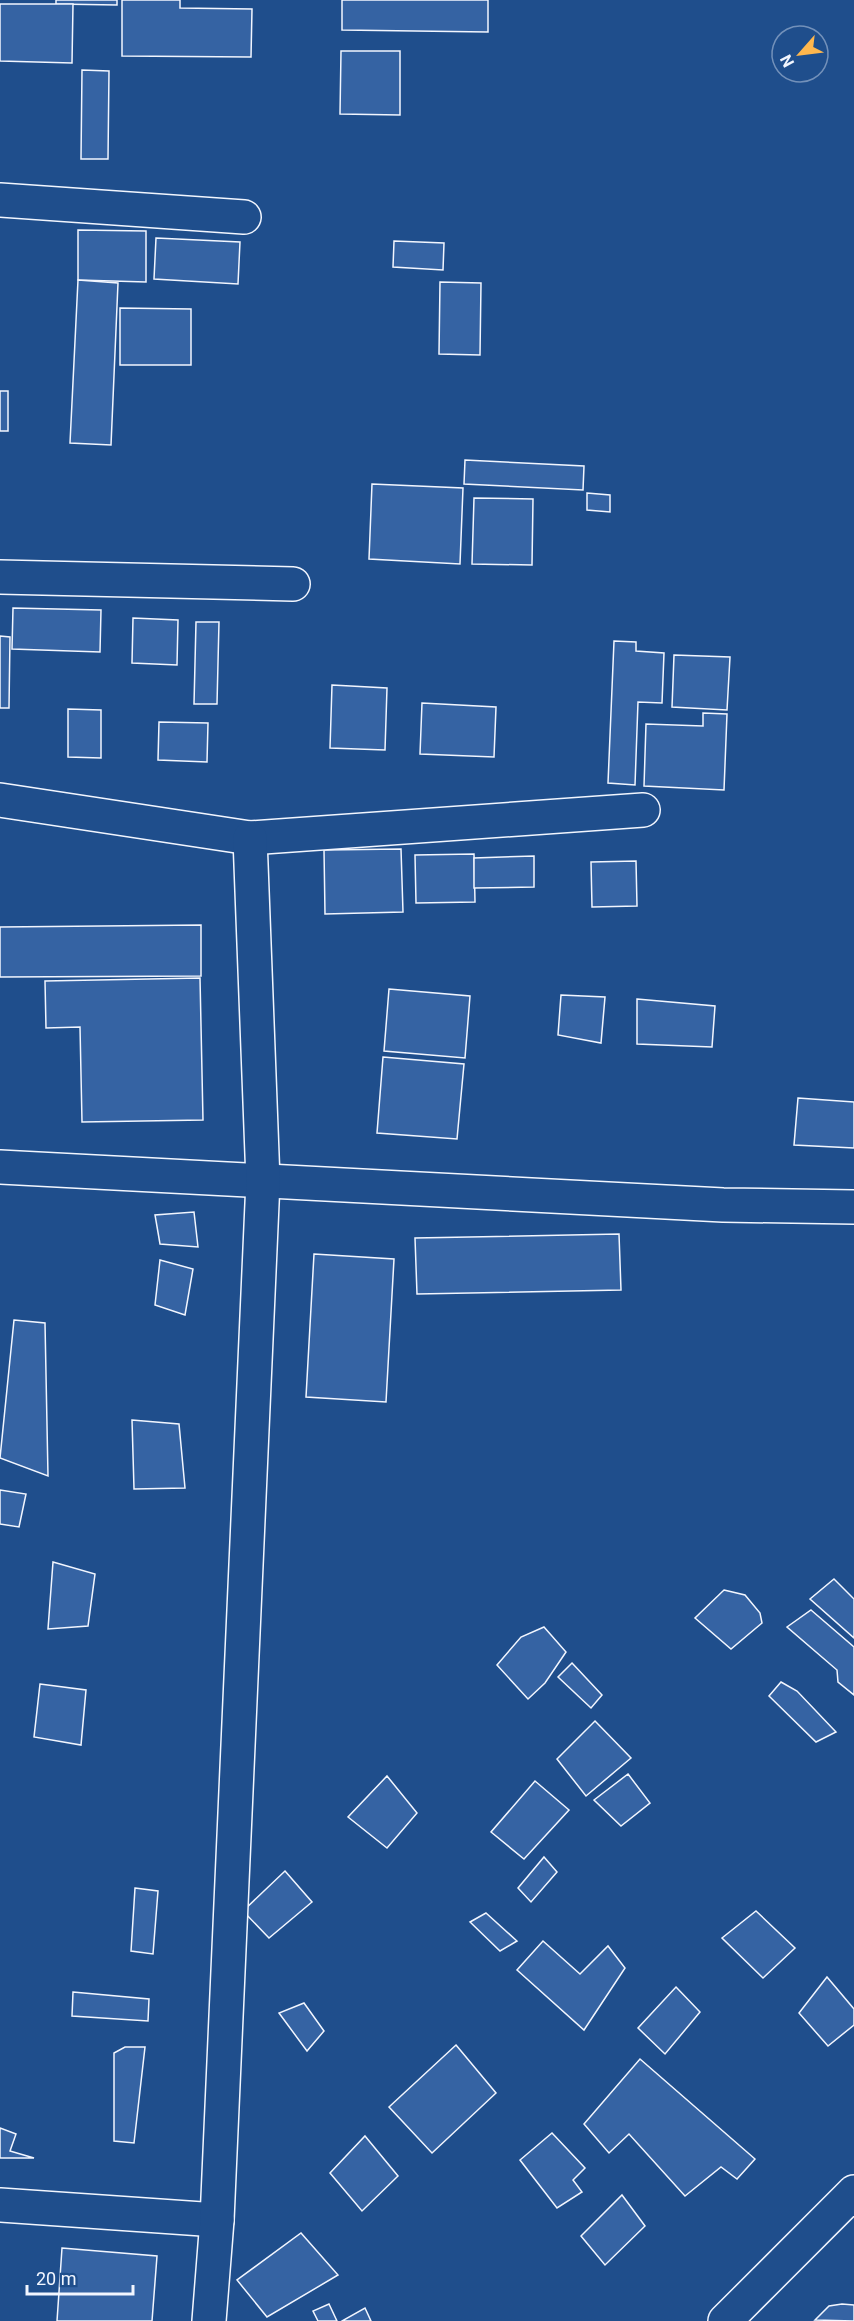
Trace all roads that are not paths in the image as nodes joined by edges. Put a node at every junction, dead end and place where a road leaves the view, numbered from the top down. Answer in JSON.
{"nodes":[{"id":1,"x":0,"y":200,"type":"edge"},
{"id":2,"x":244,"y":217,"type":"dead end"},
{"id":3,"x":0,"y":577,"type":"edge"},
{"id":4,"x":293,"y":584,"type":"dead end"},
{"id":5,"x":0,"y":800,"type":"edge"},
{"id":6,"x":643,"y":810,"type":"dead end"},
{"id":7,"x":250,"y":838,"type":"junction"},
{"id":8,"x":0,"y":1167,"type":"edge"},
{"id":9,"x":263,"y":1181,"type":"junction"},
{"id":10,"x":854,"y":1207,"type":"edge"},
{"id":11,"x":854,"y":2192,"type":"edge"},
{"id":12,"x":0,"y":2205,"type":"edge"},
{"id":13,"x":217,"y":2220,"type":"junction"},
{"id":14,"x":209,"y":2321,"type":"edge"},
{"id":15,"x":725,"y":2321,"type":"edge"}],
"edges":[{"from":1,"to":2,"type":"street"},
{"from":3,"to":4,"type":"street"},
{"from":5,"to":7,"type":"street"},
{"from":6,"to":7,"type":"street"},
{"from":7,"to":9,"type":"street"},
{"from":8,"to":9,"type":"street"},
{"from":9,"to":10,"type":"street"},
{"from":9,"to":13,"type":"street"},
{"from":11,"to":15,"type":"street"},
{"from":12,"to":13,"type":"street"},
{"from":13,"to":14,"type":"street"}]}
